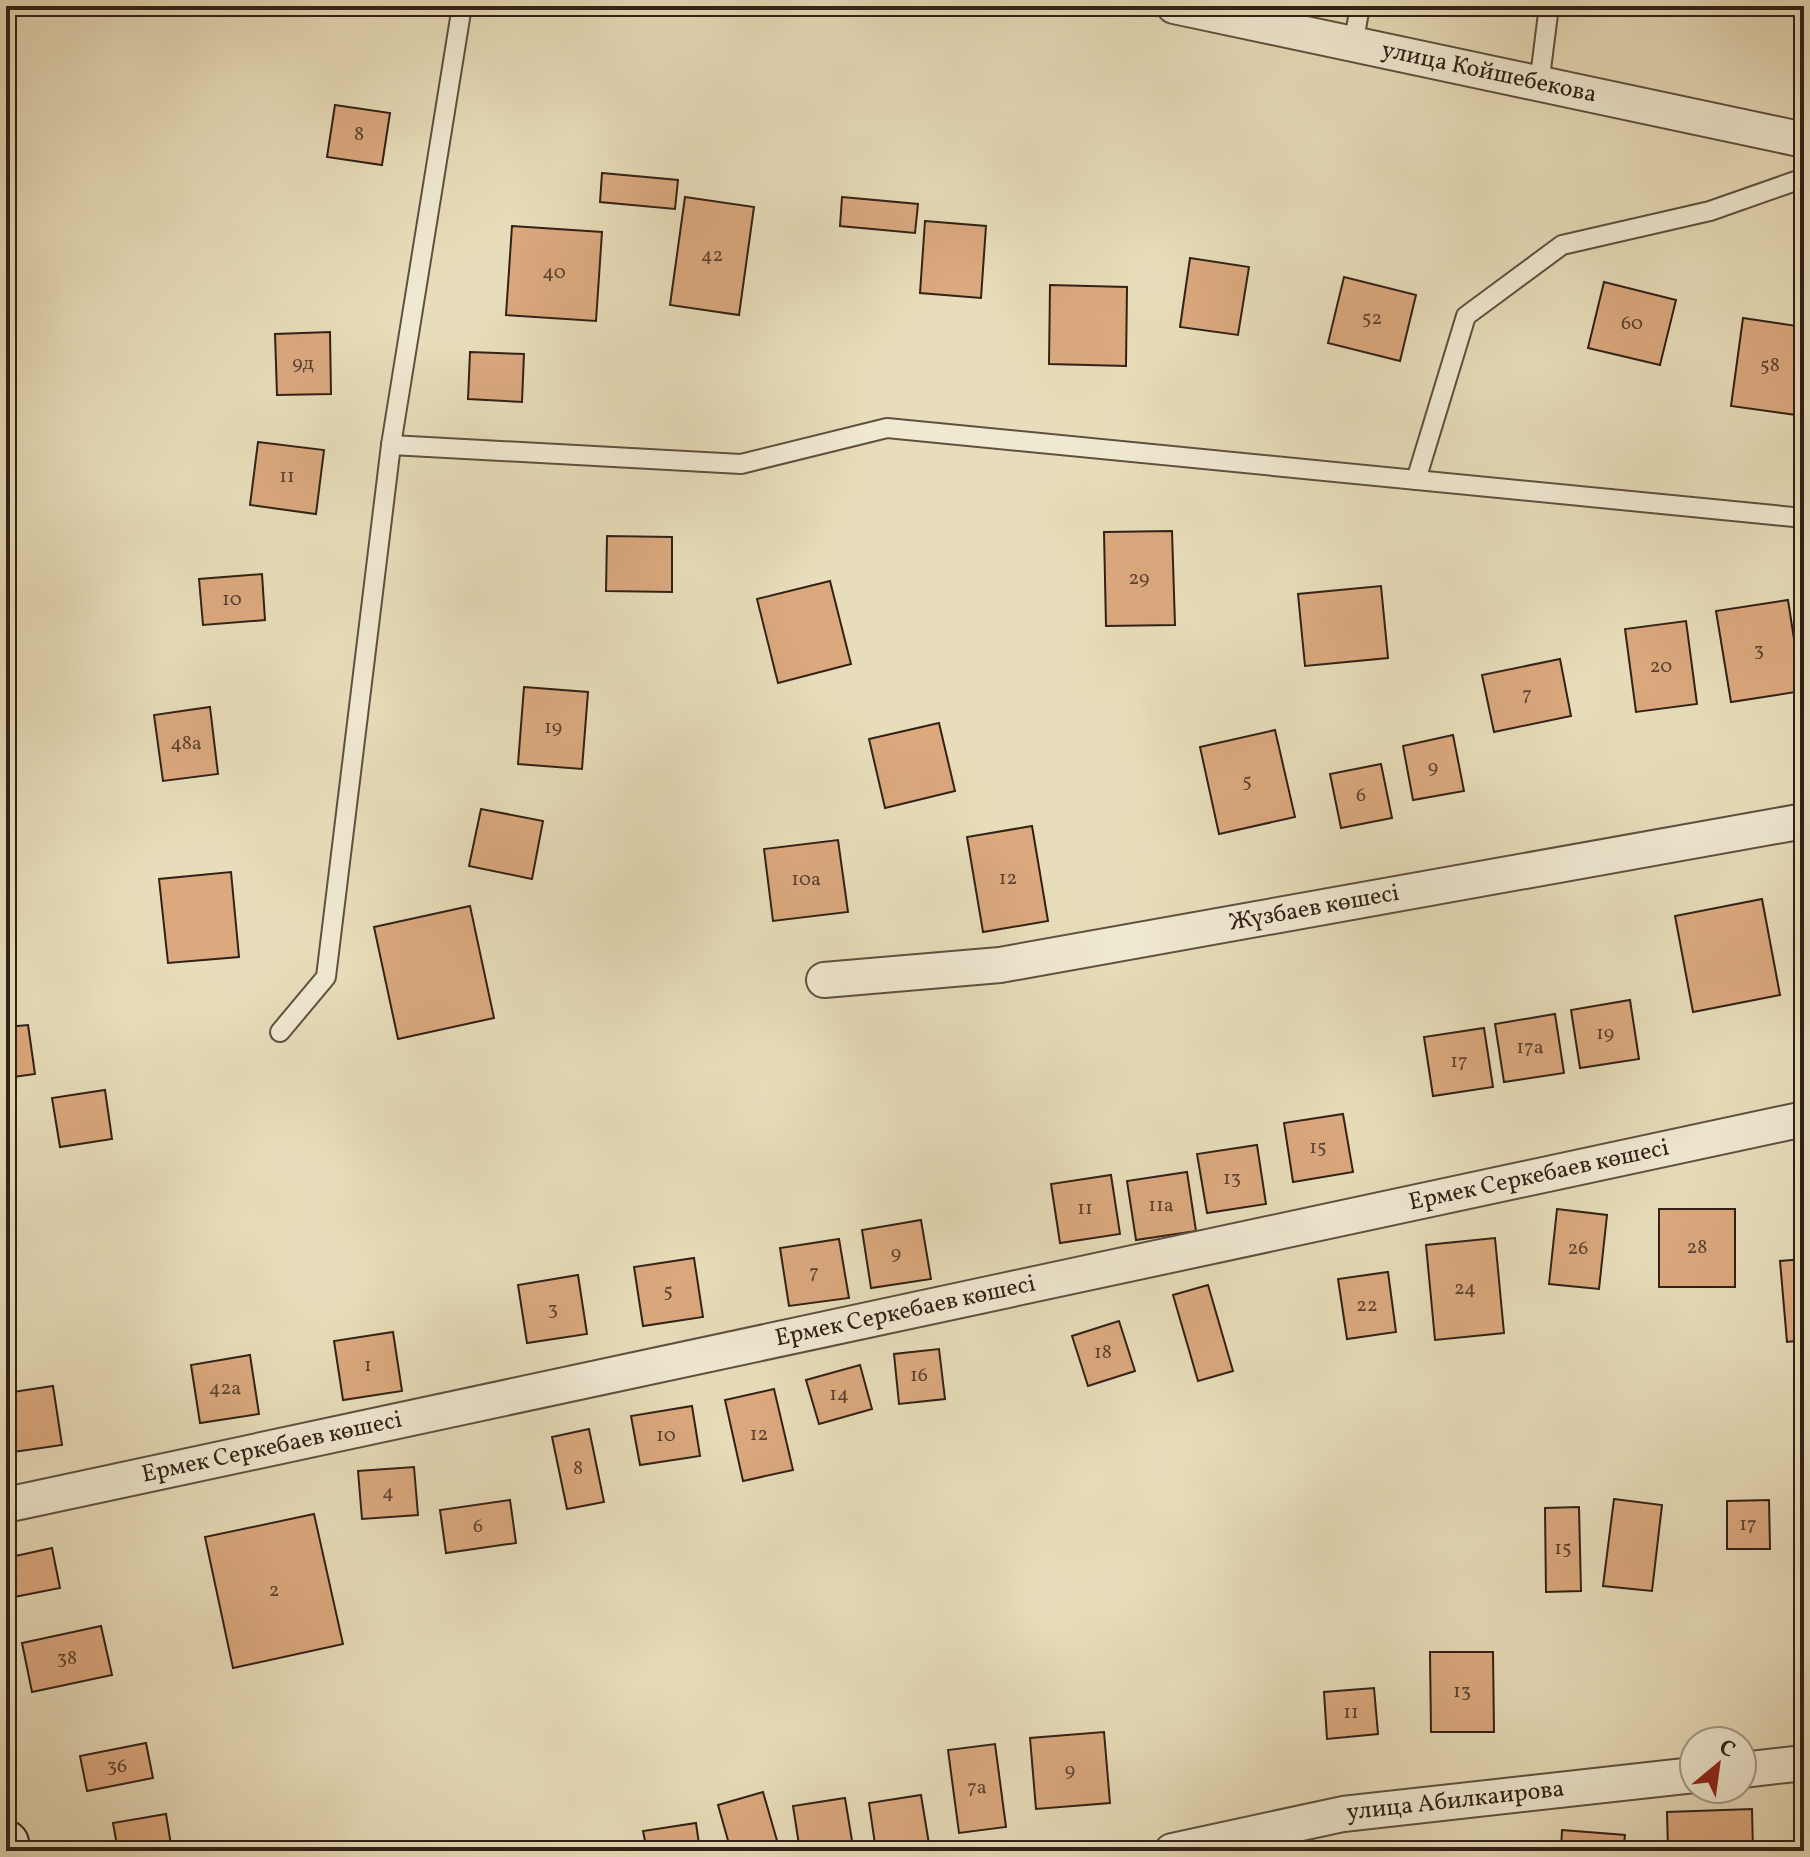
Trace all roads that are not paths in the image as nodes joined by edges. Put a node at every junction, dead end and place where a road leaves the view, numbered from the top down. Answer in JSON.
{"nodes":[{"id":1,"x":462,"y":6,"type":"edge"},
{"id":2,"x":1174,"y":6,"type":"edge"},
{"id":3,"x":1360,"y":6,"type":"edge"},
{"id":4,"x":1549,"y":6,"type":"edge"},
{"id":5,"x":1224,"y":12,"type":"edge"},
{"id":6,"x":1353,"y":46,"type":"junction"},
{"id":7,"x":1539,"y":85,"type":"junction"},
{"id":8,"x":1804,"y":140,"type":"edge"},
{"id":9,"x":1804,"y":178,"type":"edge"},
{"id":10,"x":391,"y":445,"type":"junction"},
{"id":11,"x":1416,"y":480,"type":"junction"},
{"id":12,"x":1804,"y":518,"type":"edge"},
{"id":13,"x":1804,"y":821,"type":"edge"},
{"id":14,"x":824,"y":980,"type":"dead end"},
{"id":15,"x":280,"y":1032,"type":"dead end"},
{"id":16,"x":1804,"y":1119,"type":"edge"},
{"id":17,"x":6,"y":1505,"type":"edge"},
{"id":18,"x":1804,"y":1763,"type":"edge"},
{"id":19,"x":1758,"y":1768,"type":"edge"},
{"id":20,"x":1678,"y":1777,"type":"edge"},
{"id":21,"x":6,"y":1843,"type":"edge"},
{"id":22,"x":8,"y":1851,"type":"edge"},
{"id":23,"x":1172,"y":1851,"type":"edge"}],
"edges":[{"from":1,"to":10,"type":"lane"},
{"from":2,"to":5,"type":"street","name":"улица Койшебекова"},
{"from":3,"to":6,"type":"lane"},
{"from":4,"to":7,"type":"lane"},
{"from":5,"to":6,"type":"street","name":"улица Койшебекова"},
{"from":6,"to":7,"type":"street","name":"улица Койшебекова"},
{"from":7,"to":8,"type":"street","name":"улица Койшебекова"},
{"from":9,"to":11,"type":"lane"},
{"from":10,"to":11,"type":"lane"},
{"from":10,"to":15,"type":"lane"},
{"from":11,"to":12,"type":"lane"},
{"from":13,"to":14,"type":"street","name":"Жүзбаев көшесі"},
{"from":16,"to":17,"type":"street","name":"Ермек Серкебаев көшесі"},
{"from":18,"to":19,"type":"street"},
{"from":20,"to":23,"type":"street","name":"улица Абилкаирова"},
{"from":21,"to":22,"type":"street"}]}
